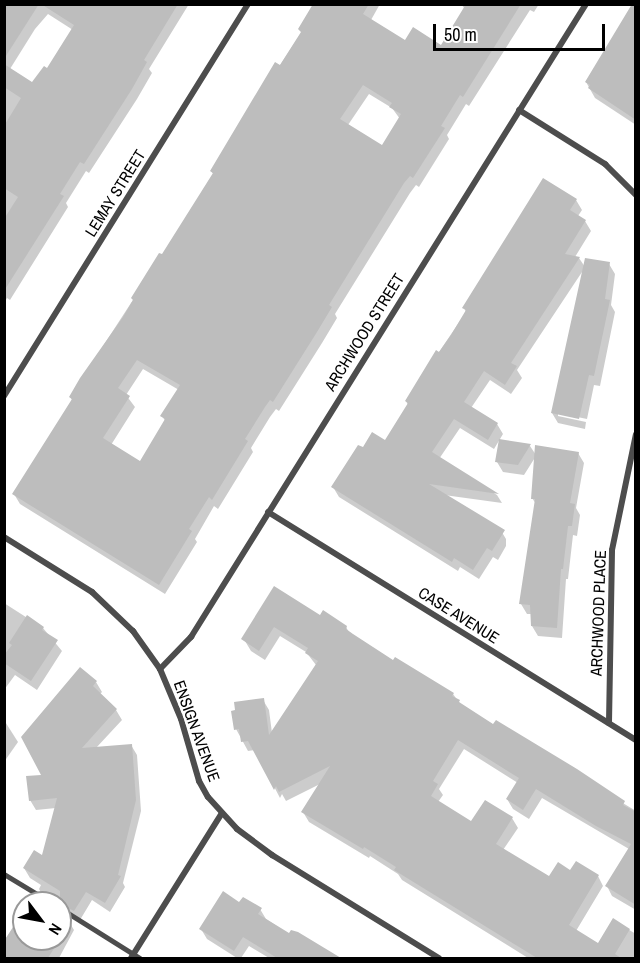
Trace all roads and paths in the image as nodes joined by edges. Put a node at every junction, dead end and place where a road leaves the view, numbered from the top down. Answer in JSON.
{"nodes":[{"id":1,"x":248,"y":4,"type":"edge"},
{"id":2,"x":586,"y":4,"type":"edge"},
{"id":3,"x":519,"y":110,"type":"junction"},
{"id":4,"x":636,"y":195,"type":"edge"},
{"id":5,"x":4,"y":396,"type":"edge"},
{"id":6,"x":636,"y":434,"type":"edge"},
{"id":7,"x":268,"y":512,"type":"junction"},
{"id":8,"x":4,"y":537,"type":"edge"},
{"id":9,"x":160,"y":669,"type":"junction"},
{"id":10,"x":609,"y":723,"type":"junction"},
{"id":11,"x":636,"y":740,"type":"edge"},
{"id":12,"x":222,"y":813,"type":"junction"},
{"id":13,"x":4,"y":874,"type":"edge"},
{"id":14,"x":32,"y":891,"type":"edge"},
{"id":15,"x":72,"y":916,"type":"edge"},
{"id":16,"x":132,"y":956,"type":"edge"},
{"id":17,"x":140,"y":958,"type":"edge"},
{"id":18,"x":439,"y":958,"type":"edge"}],
"edges":[{"from":1,"to":5,"type":"street","name":"LEMAY STREET"},
{"from":2,"to":3,"type":"street","name":"ARCHWOOD STREET"},
{"from":3,"to":4,"type":"street"},
{"from":3,"to":7,"type":"street","name":"ARCHWOOD STREET"},
{"from":6,"to":10,"type":"street","name":"ARCHWOOD PLACE"},
{"from":7,"to":9,"type":"street","name":"ARCHWOOD STREET"},
{"from":7,"to":10,"type":"street","name":"CASE AVENUE"},
{"from":8,"to":9,"type":"street","name":"ENSIGN AVENUE"},
{"from":9,"to":12,"type":"street","name":"ENSIGN AVENUE"},
{"from":10,"to":11,"type":"street","name":"CASE AVENUE"},
{"from":12,"to":16,"type":"street"},
{"from":12,"to":18,"type":"street","name":"ENSIGN AVENUE"},
{"from":13,"to":14,"type":"lane"},
{"from":15,"to":16,"type":"lane"},
{"from":16,"to":17,"type":"lane"}]}
